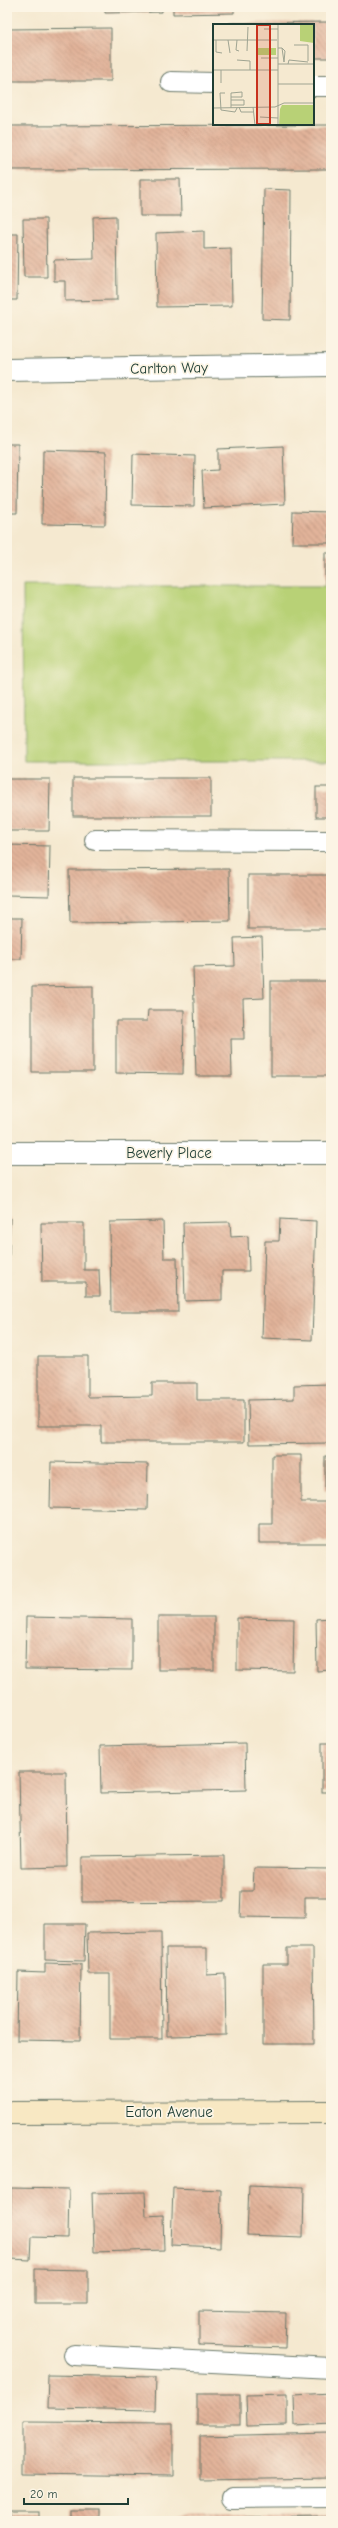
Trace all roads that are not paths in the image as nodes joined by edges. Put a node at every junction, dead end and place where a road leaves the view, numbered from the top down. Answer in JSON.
{"nodes":[{"id":1,"x":172,"y":82,"type":"dead end"},
{"id":2,"x":213,"y":83,"type":"edge"},
{"id":3,"x":314,"y":86,"type":"edge"},
{"id":4,"x":331,"y":86,"type":"edge"},
{"id":5,"x":331,"y":365,"type":"edge"},
{"id":6,"x":7,"y":370,"type":"edge"},
{"id":7,"x":95,"y":840,"type":"dead end"},
{"id":8,"x":331,"y":841,"type":"edge"},
{"id":9,"x":7,"y":1153,"type":"edge"},
{"id":10,"x":331,"y":1153,"type":"edge"},
{"id":11,"x":331,"y":2112,"type":"edge"},
{"id":12,"x":7,"y":2113,"type":"edge"},
{"id":13,"x":74,"y":2355,"type":"dead end"},
{"id":14,"x":331,"y":2368,"type":"edge"},
{"id":15,"x":331,"y":2497,"type":"edge"},
{"id":16,"x":232,"y":2498,"type":"dead end"}],
"edges":[{"from":1,"to":2,"type":"lane"},
{"from":3,"to":4,"type":"lane"},
{"from":5,"to":6,"type":"street","name":"Carlton Way"},
{"from":7,"to":8,"type":"lane"},
{"from":9,"to":10,"type":"street","name":"Beverly Place"},
{"from":11,"to":12,"type":"street","name":"Eaton Avenue"},
{"from":13,"to":14,"type":"lane"},
{"from":15,"to":16,"type":"lane"}]}
